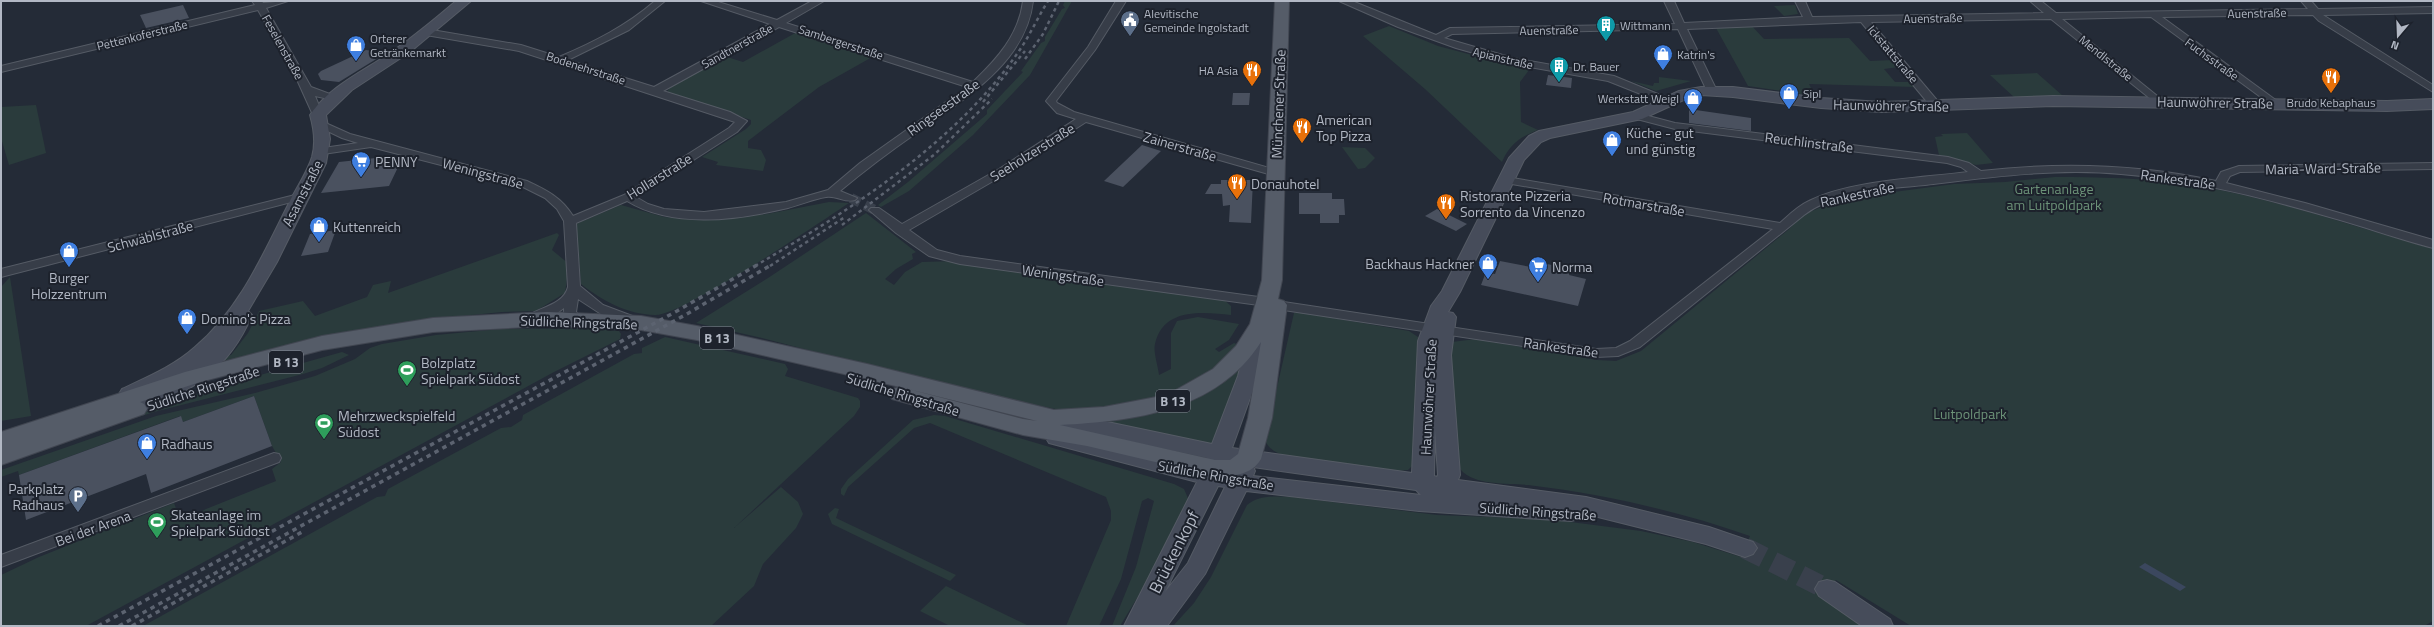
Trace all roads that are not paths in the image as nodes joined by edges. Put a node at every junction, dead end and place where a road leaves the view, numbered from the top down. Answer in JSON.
{"nodes":[{"id":1,"x":283,"y":1,"type":"edge"},
{"id":2,"x":464,"y":1,"type":"edge"},
{"id":3,"x":660,"y":1,"type":"edge"},
{"id":4,"x":706,"y":1,"type":"edge"},
{"id":5,"x":819,"y":1,"type":"edge"},
{"id":6,"x":1028,"y":1,"type":"edge"},
{"id":7,"x":1121,"y":1,"type":"edge"},
{"id":8,"x":1282,"y":1,"type":"edge"},
{"id":9,"x":1344,"y":1,"type":"edge"},
{"id":10,"x":1669,"y":1,"type":"edge"},
{"id":11,"x":1800,"y":1,"type":"edge"},
{"id":12,"x":2035,"y":1,"type":"edge"},
{"id":13,"x":2306,"y":1,"type":"edge"},
{"id":14,"x":259,"y":4,"type":"edge"},
{"id":15,"x":2433,"y":10,"type":"edge"},
{"id":16,"x":2317,"y":13,"type":"junction"},
{"id":17,"x":2152,"y":14,"type":"junction"},
{"id":18,"x":2054,"y":16,"type":"junction"},
{"id":19,"x":1864,"y":19,"type":"junction"},
{"id":20,"x":1809,"y":20,"type":"junction"},
{"id":21,"x":779,"y":23,"type":"junction"},
{"id":22,"x":1680,"y":27,"type":"junction"},
{"id":23,"x":426,"y":32,"type":"junction"},
{"id":24,"x":1436,"y":40,"type":"junction"},
{"id":25,"x":562,"y":59,"type":"junction"},
{"id":26,"x":1,"y":69,"type":"edge"},
{"id":27,"x":975,"y":86,"type":"junction"},
{"id":28,"x":306,"y":88,"type":"junction"},
{"id":29,"x":2433,"y":89,"type":"edge"},
{"id":30,"x":655,"y":91,"type":"junction"},
{"id":31,"x":1712,"y":91,"type":"junction"},
{"id":32,"x":333,"y":97,"type":"junction"},
{"id":33,"x":1666,"y":101,"type":"junction"},
{"id":34,"x":2158,"y":101,"type":"junction"},
{"id":35,"x":2273,"y":103,"type":"junction"},
{"id":36,"x":2433,"y":104,"type":"edge"},
{"id":37,"x":1938,"y":107,"type":"junction"},
{"id":38,"x":1637,"y":116,"type":"junction"},
{"id":39,"x":1085,"y":118,"type":"junction"},
{"id":40,"x":320,"y":120,"type":"junction"},
{"id":41,"x":742,"y":121,"type":"joint"},
{"id":42,"x":377,"y":145,"type":"junction"},
{"id":43,"x":323,"y":151,"type":"junction"},
{"id":44,"x":2433,"y":166,"type":"edge"},
{"id":45,"x":1276,"y":173,"type":"junction"},
{"id":46,"x":1978,"y":174,"type":"junction"},
{"id":47,"x":1506,"y":180,"type":"junction"},
{"id":48,"x":2220,"y":184,"type":"junction"},
{"id":49,"x":831,"y":193,"type":"junction"},
{"id":50,"x":299,"y":197,"type":"junction"},
{"id":51,"x":628,"y":197,"type":"junction"},
{"id":52,"x":851,"y":198,"type":"tunnel mouth"},
{"id":53,"x":875,"y":210,"type":"tunnel mouth"},
{"id":54,"x":570,"y":221,"type":"junction"},
{"id":55,"x":1783,"y":227,"type":"junction"},
{"id":56,"x":900,"y":230,"type":"junction"},
{"id":57,"x":2433,"y":244,"type":"edge"},
{"id":58,"x":1,"y":273,"type":"edge"},
{"id":59,"x":573,"y":291,"type":"junction"},
{"id":60,"x":1272,"y":304,"type":"junction"},
{"id":61,"x":244,"y":305,"type":"junction"},
{"id":62,"x":529,"y":319,"type":"junction"},
{"id":63,"x":575,"y":319,"type":"junction"},
{"id":64,"x":641,"y":323,"type":"junction"},
{"id":65,"x":1261,"y":324,"type":"junction"},
{"id":66,"x":457,"y":325,"type":"junction"},
{"id":67,"x":1438,"y":329,"type":"junction"},
{"id":68,"x":793,"y":355,"type":"junction"},
{"id":69,"x":193,"y":377,"type":"junction"},
{"id":70,"x":117,"y":408,"type":"junction"},
{"id":71,"x":1054,"y":418,"type":"junction"},
{"id":72,"x":28,"y":431,"type":"junction"},
{"id":73,"x":1,"y":440,"type":"edge"},
{"id":74,"x":1,"y":444,"type":"edge"},
{"id":75,"x":1,"y":457,"type":"edge"},
{"id":76,"x":274,"y":458,"type":"dead end"},
{"id":77,"x":1250,"y":459,"type":"junction"},
{"id":78,"x":1216,"y":467,"type":"junction"},
{"id":79,"x":1239,"y":482,"type":"junction"},
{"id":80,"x":1435,"y":489,"type":"junction"},
{"id":81,"x":1470,"y":498,"type":"junction"},
{"id":82,"x":1745,"y":548,"type":"tunnel mouth"},
{"id":83,"x":1,"y":561,"type":"edge"},
{"id":84,"x":1827,"y":589,"type":"tunnel mouth"},
{"id":85,"x":1136,"y":626,"type":"edge"},
{"id":86,"x":1153,"y":626,"type":"edge"},
{"id":87,"x":1881,"y":626,"type":"edge"}],
"edges":[{"from":1,"to":14,"type":"street","name":"Pettenkoferstraße"},
{"from":2,"to":23,"type":"street"},
{"from":3,"to":25,"type":"street"},
{"from":4,"to":21,"type":"street","name":"Sambergerstraße"},
{"from":5,"to":21,"type":"street","name":"Sandtnerstraße"},
{"from":6,"to":27,"type":"street","name":"Ringseestraße"},
{"from":7,"to":39,"type":"street","name":"Seeholzerstraße"},
{"from":8,"to":45,"type":"main road","name":"Münchener Straße","number":"B 13"},
{"from":9,"to":24,"type":"street","name":"Apianstraße"},
{"from":10,"to":22,"type":"street"},
{"from":11,"to":20,"type":"street"},
{"from":12,"to":18,"type":"street","name":"Mendlstraße"},
{"from":13,"to":16,"type":"street"},
{"from":14,"to":26,"type":"street","name":"Pettenkoferstraße"},
{"from":14,"to":28,"type":"street","name":"Feselenstraße"},
{"from":15,"to":16,"type":"street","name":"Auenstraße"},
{"from":16,"to":17,"type":"street","name":"Auenstraße"},
{"from":16,"to":29,"type":"street"},
{"from":17,"to":18,"type":"street","name":"Auenstraße"},
{"from":17,"to":35,"type":"street","name":"Fuchsstraße"},
{"from":18,"to":19,"type":"street","name":"Auenstraße"},
{"from":18,"to":34,"type":"street","name":"Mendlstraße"},
{"from":19,"to":20,"type":"street","name":"Auenstraße"},
{"from":19,"to":37,"type":"street","name":"Ickstattstraße"},
{"from":20,"to":22,"type":"street","name":"Auenstraße"},
{"from":21,"to":27,"type":"street","name":"Sambergerstraße"},
{"from":21,"to":30,"type":"street","name":"Sandtnerstraße"},
{"from":22,"to":24,"type":"street","name":"Auenstraße"},
{"from":22,"to":31,"type":"street"},
{"from":23,"to":25,"type":"street","name":"Bodenehrstraße"},
{"from":23,"to":32,"type":"street"},
{"from":24,"to":33,"type":"street","name":"Apianstraße"},
{"from":25,"to":30,"type":"street","name":"Bodenehrstraße"},
{"from":27,"to":49,"type":"street","name":"Ringseestraße"},
{"from":28,"to":32,"type":"street"},
{"from":28,"to":40,"type":"street","name":"Feselenstraße"},
{"from":30,"to":41,"type":"street","name":"Bodenehrstraße"},
{"from":31,"to":33,"type":"street","name":"Haunwöhrer Straße"},
{"from":31,"to":37,"type":"street","name":"Haunwöhrer Straße"},
{"from":32,"to":40,"type":"street"},
{"from":33,"to":38,"type":"street","name":"Haunwöhrer Straße"},
{"from":34,"to":35,"type":"street","name":"Haunwöhrer Straße"},
{"from":34,"to":37,"type":"street","name":"Haunwöhrer Straße"},
{"from":35,"to":36,"type":"street","name":"Haunwöhrer Straße"},
{"from":38,"to":46,"type":"street","name":"Reuchlinstraße"},
{"from":38,"to":47,"type":"street","name":"Haunwöhrer Straße"},
{"from":39,"to":45,"type":"street","name":"Zainerstraße"},
{"from":39,"to":56,"type":"street","name":"Seeholzerstraße"},
{"from":40,"to":42,"type":"street","name":"Weningstraße"},
{"from":40,"to":43,"type":"street","name":"Asamstraße"},
{"from":41,"to":51,"type":"street","name":"Hollarstraße"},
{"from":42,"to":43,"type":"street"},
{"from":42,"to":54,"type":"street","name":"Weningstraße"},
{"from":43,"to":50,"type":"street","name":"Asamstraße"},
{"from":44,"to":48,"type":"street","name":"Maria-Ward-Straße"},
{"from":45,"to":60,"type":"main road","name":"Münchener Straße","number":"B 13"},
{"from":46,"to":48,"type":"street","name":"Rankestraße"},
{"from":46,"to":55,"type":"street","name":"Rankestraße"},
{"from":47,"to":55,"type":"street","name":"Rotmarstraße"},
{"from":47,"to":67,"type":"street","name":"Haunwöhrer Straße"},
{"from":48,"to":57,"type":"street","name":"Rankestraße"},
{"from":49,"to":51,"type":"street"},
{"from":49,"to":52,"type":"street"},
{"from":50,"to":58,"type":"street","name":"Schwäblstraße"},
{"from":50,"to":61,"type":"street","name":"Asamstraße"},
{"from":51,"to":54,"type":"street","name":"Hollarstraße"},
{"from":53,"to":56,"type":"street","name":"Weningstraße"},
{"from":54,"to":59,"type":"street"},
{"from":55,"to":67,"type":"street","name":"Rankestraße"},
{"from":56,"to":60,"type":"street","name":"Weningstraße"},
{"from":59,"to":62,"type":"street"},
{"from":59,"to":63,"type":"street"},
{"from":59,"to":64,"type":"street"},
{"from":60,"to":65,"type":"main road","name":"Münchener Straße","number":"B 13"},
{"from":60,"to":67,"type":"street","name":"Rankestraße"},
{"from":60,"to":77,"type":"main road","name":"Münchener Straße","number":"B 13"},
{"from":61,"to":69,"type":"street","name":"Asamstraße"},
{"from":61,"to":70,"type":"street","name":"Asamstraße"},
{"from":62,"to":63,"type":"main road","name":"Südliche Ringstraße","number":"B 13"},
{"from":62,"to":66,"type":"main road","name":"Südliche Ringstraße","number":"B 13"},
{"from":63,"to":64,"type":"main road","name":"Südliche Ringstraße","number":"B 13"},
{"from":64,"to":68,"type":"main road","name":"Südliche Ringstraße","number":"B 13"},
{"from":65,"to":71,"type":"main road","number":"B 13"},
{"from":65,"to":78,"type":"street","name":"Münchener Straße","number":"B 13"},
{"from":66,"to":69,"type":"main road","name":"Südliche Ringstraße","number":"B 13"},
{"from":66,"to":70,"type":"main road","name":"Südliche Ringstraße","number":"B 13"},
{"from":67,"to":80,"type":"street","name":"Haunwöhrer Straße"},
{"from":67,"to":80,"type":"street","name":"Haunwöhrer Straße"},
{"from":68,"to":71,"type":"main road","name":"Südliche Ringstraße","number":"B 13"},
{"from":68,"to":78,"type":"main road","name":"Südliche Ringstraße","number":"B 13"},
{"from":69,"to":70,"type":"main road","name":"Südliche Ringstraße","number":"B 13"},
{"from":70,"to":72,"type":"main road","name":"Südliche Ringstraße","number":"B 13"},
{"from":70,"to":75,"type":"main road","name":"Südliche Ringstraße","number":"B 13"},
{"from":71,"to":78,"type":"street","name":"Südliche Ringstraße"},
{"from":72,"to":73,"type":"main road","name":"Südliche Ringstraße","number":"B 13"},
{"from":72,"to":74,"type":"street","name":"Südliche Ringstraße"},
{"from":76,"to":83,"type":"street","name":"Bei der Arena"},
{"from":77,"to":78,"type":"main road"},
{"from":77,"to":79,"type":"street","name":"Münchener Straße"},
{"from":77,"to":80,"type":"street","name":"Südliche Ringstraße"},
{"from":78,"to":79,"type":"street","name":"Südliche Ringstraße"},
{"from":78,"to":85,"type":"street","name":"Brückenkopf"},
{"from":79,"to":80,"type":"street","name":"Südliche Ringstraße"},
{"from":79,"to":86,"type":"street","name":"Brückenkopf"},
{"from":80,"to":81,"type":"street","name":"Südliche Ringstraße"},
{"from":80,"to":81,"type":"street","name":"Südliche Ringstraße"},
{"from":81,"to":82,"type":"street","name":"Südliche Ringstraße"},
{"from":84,"to":87,"type":"street"}]}
